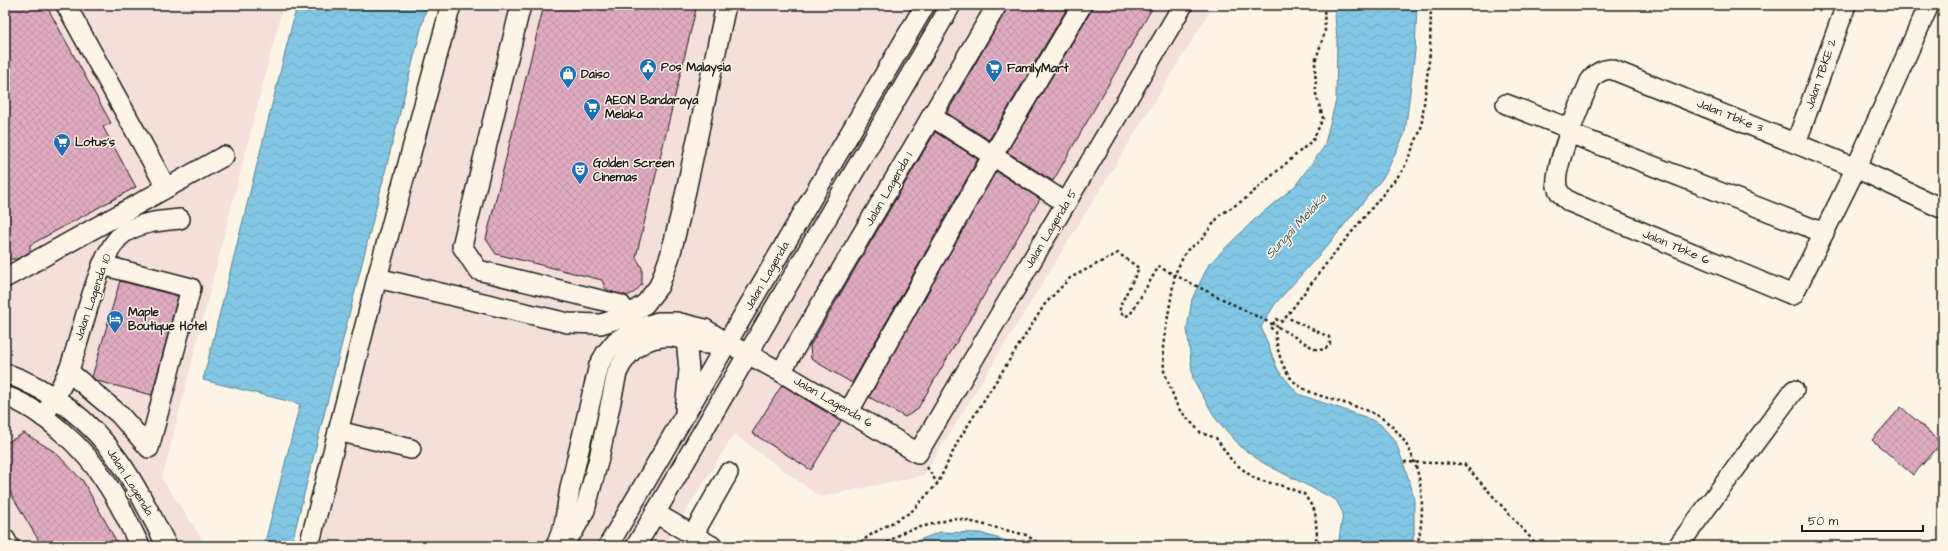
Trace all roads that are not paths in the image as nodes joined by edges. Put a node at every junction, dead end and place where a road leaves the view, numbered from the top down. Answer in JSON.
{"nodes":[{"id":1,"x":66,"y":5,"type":"edge"},
{"id":2,"x":451,"y":5,"type":"edge"},
{"id":3,"x":521,"y":5,"type":"edge"},
{"id":4,"x":726,"y":5,"type":"edge"},
{"id":5,"x":925,"y":5,"type":"edge"},
{"id":6,"x":951,"y":5,"type":"edge"},
{"id":7,"x":996,"y":5,"type":"edge"},
{"id":8,"x":1082,"y":5,"type":"edge"},
{"id":9,"x":1183,"y":5,"type":"edge"},
{"id":10,"x":1846,"y":5,"type":"edge"},
{"id":11,"x":1929,"y":5,"type":"edge"},
{"id":12,"x":1506,"y":104,"type":"dead end"},
{"id":13,"x":931,"y":116,"type":"junction"},
{"id":14,"x":1570,"y":131,"type":"junction"},
{"id":15,"x":1796,"y":143,"type":"junction"},
{"id":16,"x":224,"y":156,"type":"dead end"},
{"id":17,"x":993,"y":156,"type":"junction"},
{"id":18,"x":1856,"y":168,"type":"junction"},
{"id":19,"x":166,"y":188,"type":"junction"},
{"id":20,"x":1066,"y":203,"type":"junction"},
{"id":21,"x":1943,"y":209,"type":"edge"},
{"id":22,"x":180,"y":219,"type":"dead end"},
{"id":23,"x":1824,"y":233,"type":"junction"},
{"id":24,"x":102,"y":265,"type":"junction"},
{"id":25,"x":5,"y":278,"type":"edge"},
{"id":26,"x":378,"y":278,"type":"junction"},
{"id":27,"x":627,"y":316,"type":"junction"},
{"id":28,"x":686,"y":340,"type":"junction"},
{"id":29,"x":727,"y":344,"type":"junction"},
{"id":30,"x":747,"y":354,"type":"junction"},
{"id":31,"x":68,"y":371,"type":"junction"},
{"id":32,"x":781,"y":372,"type":"junction"},
{"id":33,"x":5,"y":373,"type":"edge"},
{"id":34,"x":1794,"y":390,"type":"dead end"},
{"id":35,"x":5,"y":396,"type":"edge"},
{"id":36,"x":55,"y":398,"type":"junction"},
{"id":37,"x":849,"y":411,"type":"junction"},
{"id":38,"x":44,"y":418,"type":"junction"},
{"id":39,"x":684,"y":418,"type":"junction"},
{"id":40,"x":338,"y":431,"type":"junction"},
{"id":41,"x":411,"y":449,"type":"dead end"},
{"id":42,"x":918,"y":453,"type":"joint"},
{"id":43,"x":728,"y":472,"type":"dead end"},
{"id":44,"x":655,"y":513,"type":"junction"},
{"id":45,"x":693,"y":535,"type":"junction"},
{"id":46,"x":5,"y":539,"type":"edge"},
{"id":47,"x":9,"y":546,"type":"edge"},
{"id":48,"x":140,"y":546,"type":"edge"},
{"id":49,"x":167,"y":546,"type":"edge"},
{"id":50,"x":309,"y":546,"type":"edge"},
{"id":51,"x":556,"y":546,"type":"edge"},
{"id":52,"x":560,"y":546,"type":"edge"},
{"id":53,"x":608,"y":546,"type":"edge"},
{"id":54,"x":636,"y":546,"type":"edge"},
{"id":55,"x":712,"y":546,"type":"edge"},
{"id":56,"x":1678,"y":546,"type":"edge"}],
"edges":[{"from":1,"to":19,"type":"street"},
{"from":2,"to":26,"type":"street"},
{"from":3,"to":27,"type":"street"},
{"from":4,"to":27,"type":"street"},
{"from":5,"to":29,"type":"street","name":"Jalan Lagenda"},
{"from":6,"to":30,"type":"street","name":"Jalan Lagenda"},
{"from":7,"to":13,"type":"street","name":"Jalan Lagenda 1"},
{"from":8,"to":17,"type":"street"},
{"from":9,"to":20,"type":"street","name":"Jalan Lagenda 5"},
{"from":10,"to":15,"type":"street","name":"Jalan TBKE 2"},
{"from":11,"to":18,"type":"street"},
{"from":12,"to":14,"type":"street"},
{"from":13,"to":17,"type":"street"},
{"from":13,"to":32,"type":"street","name":"Jalan Lagenda 1"},
{"from":14,"to":15,"type":"street","name":"Jalan Tbke 3"},
{"from":14,"to":23,"type":"street"},
{"from":14,"to":23,"type":"street","name":"Jalan Tbke 6"},
{"from":15,"to":18,"type":"street","name":"Jalan Tbke 3"},
{"from":16,"to":19,"type":"street"},
{"from":17,"to":20,"type":"street"},
{"from":17,"to":37,"type":"street"},
{"from":18,"to":21,"type":"street","name":"Jalan Tbke 3"},
{"from":18,"to":23,"type":"street"},
{"from":19,"to":25,"type":"street"},
{"from":20,"to":42,"type":"street","name":"Jalan Lagenda 5"},
{"from":22,"to":24,"type":"street","name":"Jalan Lagenda 10"},
{"from":24,"to":31,"type":"street","name":"Jalan Lagenda 10"},
{"from":24,"to":31,"type":"street"},
{"from":26,"to":27,"type":"street"},
{"from":26,"to":40,"type":"street"},
{"from":28,"to":29,"type":"street"},
{"from":28,"to":39,"type":"street"},
{"from":28,"to":52,"type":"street"},
{"from":29,"to":30,"type":"street","name":"Jalan Lagenda 6"},
{"from":29,"to":39,"type":"street","name":"Jalan Lagenda"},
{"from":29,"to":51,"type":"street","name":"Jalan Lagenda 6"},
{"from":30,"to":32,"type":"street","name":"Jalan Lagenda 6"},
{"from":30,"to":44,"type":"street","name":"Jalan Lagenda"},
{"from":31,"to":36,"type":"street","name":"Jalan Lagenda 10"},
{"from":32,"to":37,"type":"street","name":"Jalan Lagenda 6"},
{"from":33,"to":36,"type":"street","name":"Jalan Lagenda"},
{"from":34,"to":56,"type":"street"},
{"from":35,"to":38,"type":"street","name":"Jalan Lagenda"},
{"from":36,"to":38,"type":"street","name":"Jalan Lagenda 10"},
{"from":36,"to":49,"type":"street","name":"Jalan Lagenda"},
{"from":37,"to":42,"type":"street","name":"Jalan Lagenda 6"},
{"from":38,"to":48,"type":"street","name":"Jalan Lagenda"},
{"from":39,"to":53,"type":"street","name":"Jalan Lagenda"},
{"from":40,"to":41,"type":"street"},
{"from":40,"to":50,"type":"street"},
{"from":43,"to":45,"type":"street"},
{"from":44,"to":45,"type":"street"},
{"from":44,"to":54,"type":"street","name":"Jalan Lagenda"},
{"from":45,"to":55,"type":"street"},
{"from":46,"to":47,"type":"street"}]}
